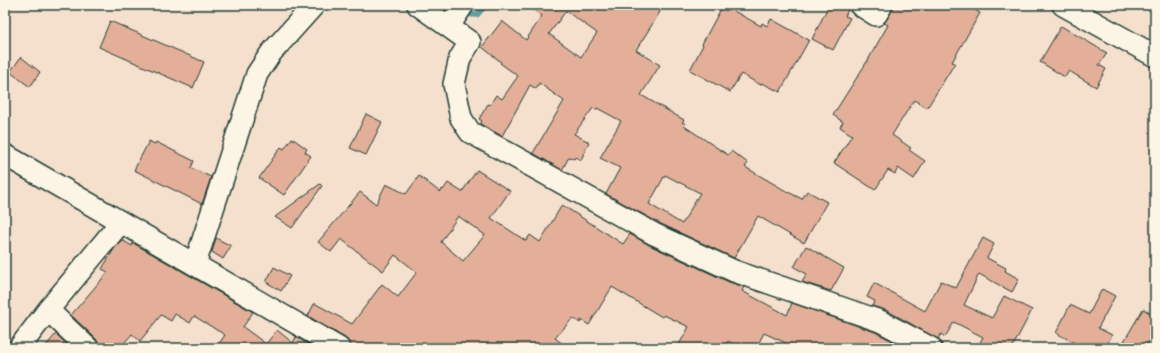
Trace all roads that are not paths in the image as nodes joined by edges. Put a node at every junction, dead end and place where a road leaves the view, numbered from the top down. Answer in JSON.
{"nodes":[{"id":1,"x":314,"y":5,"type":"edge"},
{"id":2,"x":418,"y":5,"type":"edge"},
{"id":3,"x":464,"y":5,"type":"edge"},
{"id":4,"x":860,"y":5,"type":"edge"},
{"id":5,"x":882,"y":5,"type":"edge"},
{"id":6,"x":1063,"y":5,"type":"edge"},
{"id":7,"x":449,"y":26,"type":"junction"},
{"id":8,"x":1155,"y":56,"type":"edge"},
{"id":9,"x":5,"y":155,"type":"edge"},
{"id":10,"x":121,"y":222,"type":"junction"},
{"id":11,"x":195,"y":264,"type":"junction"},
{"id":12,"x":48,"y":310,"type":"junction"},
{"id":13,"x":19,"y":348,"type":"edge"},
{"id":14,"x":88,"y":348,"type":"edge"},
{"id":15,"x":339,"y":348,"type":"edge"},
{"id":16,"x":931,"y":348,"type":"edge"}],
"edges":[{"from":1,"to":11,"type":"street"},
{"from":2,"to":7,"type":"street"},
{"from":3,"to":7,"type":"street"},
{"from":4,"to":5,"type":"street"},
{"from":6,"to":8,"type":"street"},
{"from":7,"to":16,"type":"street"},
{"from":9,"to":10,"type":"street"},
{"from":10,"to":11,"type":"street"},
{"from":10,"to":12,"type":"street"},
{"from":11,"to":15,"type":"street"},
{"from":12,"to":13,"type":"street"},
{"from":12,"to":14,"type":"street"}]}
